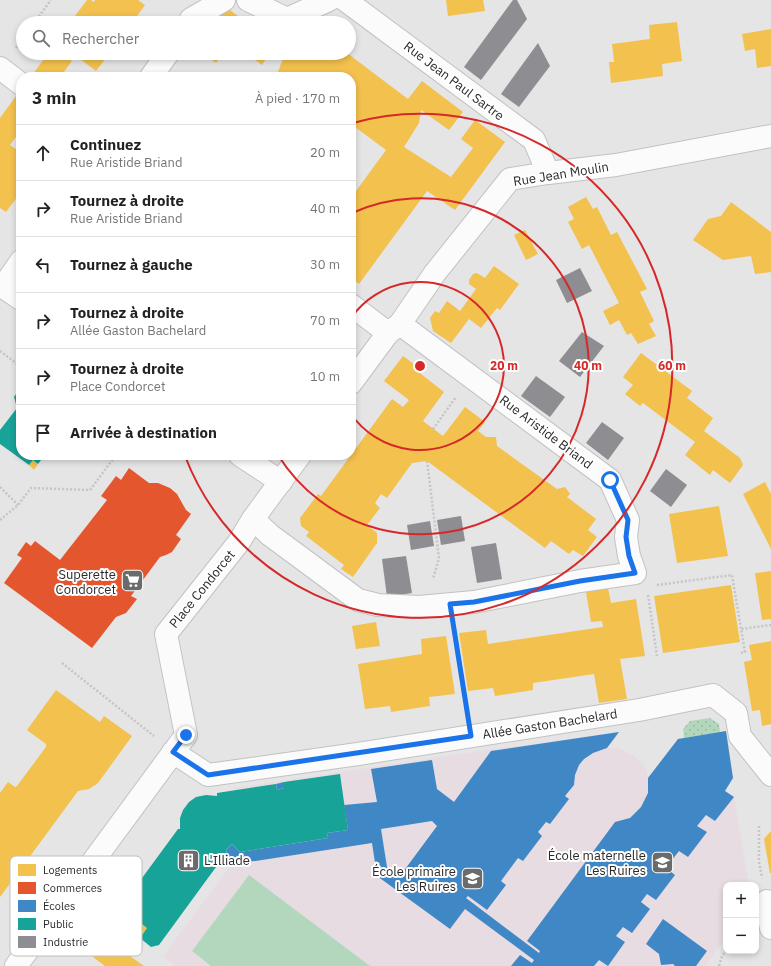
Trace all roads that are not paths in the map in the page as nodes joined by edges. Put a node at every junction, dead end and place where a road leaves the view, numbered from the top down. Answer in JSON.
{"nodes":[{"id":1,"x":224,"y":0,"type":"edge"},
{"id":2,"x":248,"y":0,"type":"edge"},
{"id":3,"x":330,"y":0,"type":"edge"},
{"id":4,"x":345,"y":0,"type":"edge"},
{"id":5,"x":196,"y":16,"type":"edge"},
{"id":6,"x":281,"y":16,"type":"edge"},
{"id":7,"x":294,"y":16,"type":"edge"},
{"id":8,"x":163,"y":60,"type":"edge"},
{"id":9,"x":0,"y":68,"type":"edge"},
{"id":10,"x":155,"y":72,"type":"edge"},
{"id":11,"x":16,"y":80,"type":"edge"},
{"id":12,"x":771,"y":136,"type":"edge"},
{"id":13,"x":548,"y":173,"type":"junction"},
{"id":14,"x":16,"y":268,"type":"edge"},
{"id":15,"x":2,"y":286,"type":"edge"},
{"id":16,"x":16,"y":296,"type":"edge"},
{"id":17,"x":356,"y":308,"type":"edge"},
{"id":18,"x":394,"y":329,"type":"junction"},
{"id":19,"x":356,"y":377,"type":"edge"},
{"id":20,"x":248,"y":460,"type":"edge"},
{"id":21,"x":296,"y":460,"type":"edge"},
{"id":22,"x":281,"y":482,"type":"junction"},
{"id":23,"x":253,"y":519,"type":"junction"},
{"id":24,"x":173,"y":752,"type":"junction"},
{"id":25,"x":771,"y":775,"type":"edge"},
{"id":26,"x":97,"y":856,"type":"edge"},
{"id":27,"x":767,"y":901,"type":"road end"},
{"id":28,"x":771,"y":928,"type":"edge"},
{"id":29,"x":23,"y":956,"type":"edge"},
{"id":30,"x":16,"y":966,"type":"edge"}],
"edges":[{"from":1,"to":5,"type":"street"},
{"from":2,"to":6,"type":"street"},
{"from":3,"to":7,"type":"street"},
{"from":4,"to":13,"type":"street","name":"Rue Jean Paul Sartre"},
{"from":8,"to":10,"type":"street"},
{"from":9,"to":11,"type":"street"},
{"from":12,"to":13,"type":"street","name":"Rue Jean Moulin"},
{"from":13,"to":18,"type":"street","name":"Rue Jean Moulin"},
{"from":14,"to":15,"type":"street"},
{"from":15,"to":16,"type":"street"},
{"from":17,"to":18,"type":"street","name":"Rue Aristide Briand"},
{"from":18,"to":19,"type":"street","name":"Rue Jean Moulin"},
{"from":18,"to":23,"type":"street","name":"Rue Aristide Briand"},
{"from":20,"to":22,"type":"street"},
{"from":21,"to":22,"type":"street"},
{"from":22,"to":23,"type":"street"},
{"from":23,"to":24,"type":"street","name":"Place Condorcet"},
{"from":24,"to":25,"type":"street","name":"Allée Gaston Bachelard"},
{"from":24,"to":26,"type":"street","name":"Place Condorcet"},
{"from":27,"to":28,"type":"street"},
{"from":29,"to":30,"type":"street","name":"Place Condorcet"}]}
